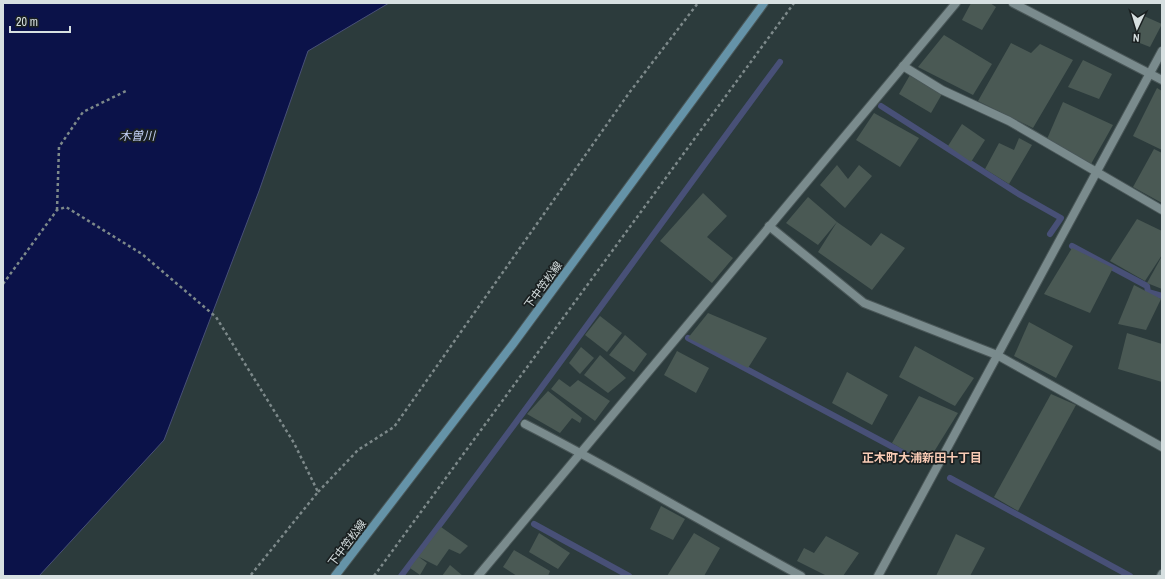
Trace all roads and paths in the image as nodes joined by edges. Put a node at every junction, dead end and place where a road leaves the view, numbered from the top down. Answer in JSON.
{"nodes":[{"id":1,"x":698,"y":3,"type":"edge"},
{"id":2,"x":764,"y":3,"type":"edge"},
{"id":3,"x":794,"y":3,"type":"edge"},
{"id":4,"x":956,"y":3,"type":"edge"},
{"id":5,"x":1013,"y":3,"type":"edge"},
{"id":6,"x":1162,"y":51,"type":"edge"},
{"id":7,"x":903,"y":66,"type":"junction"},
{"id":8,"x":1150,"y":74,"type":"junction"},
{"id":9,"x":1162,"y":80,"type":"edge"},
{"id":10,"x":126,"y":91,"type":"dead end"},
{"id":11,"x":1096,"y":173,"type":"junction"},
{"id":12,"x":57,"y":210,"type":"junction"},
{"id":13,"x":1162,"y":210,"type":"edge"},
{"id":14,"x":769,"y":226,"type":"junction"},
{"id":15,"x":3,"y":284,"type":"edge"},
{"id":16,"x":997,"y":354,"type":"junction"},
{"id":17,"x":524,"y":424,"type":"dead end"},
{"id":18,"x":1161,"y":444,"type":"edge"},
{"id":19,"x":581,"y":453,"type":"junction"},
{"id":20,"x":318,"y":492,"type":"junction"},
{"id":21,"x":250,"y":576,"type":"edge"},
{"id":22,"x":335,"y":576,"type":"edge"},
{"id":23,"x":374,"y":576,"type":"edge"},
{"id":24,"x":478,"y":576,"type":"edge"},
{"id":25,"x":801,"y":576,"type":"edge"},
{"id":26,"x":878,"y":576,"type":"edge"}],
"edges":[{"from":1,"to":20,"type":"path"},
{"from":2,"to":22,"type":"main road","name":"下中笠松線"},
{"from":3,"to":23,"type":"path"},
{"from":4,"to":7,"type":"street"},
{"from":5,"to":8,"type":"street"},
{"from":6,"to":8,"type":"street"},
{"from":7,"to":11,"type":"street"},
{"from":7,"to":14,"type":"street"},
{"from":8,"to":9,"type":"street"},
{"from":8,"to":11,"type":"street"},
{"from":10,"to":12,"type":"path"},
{"from":11,"to":13,"type":"street"},
{"from":11,"to":16,"type":"street"},
{"from":12,"to":15,"type":"path"},
{"from":12,"to":20,"type":"path"},
{"from":14,"to":16,"type":"street"},
{"from":14,"to":19,"type":"street"},
{"from":16,"to":18,"type":"street"},
{"from":16,"to":26,"type":"street"},
{"from":17,"to":19,"type":"street"},
{"from":19,"to":24,"type":"street"},
{"from":19,"to":25,"type":"street"},
{"from":20,"to":21,"type":"path"}]}
